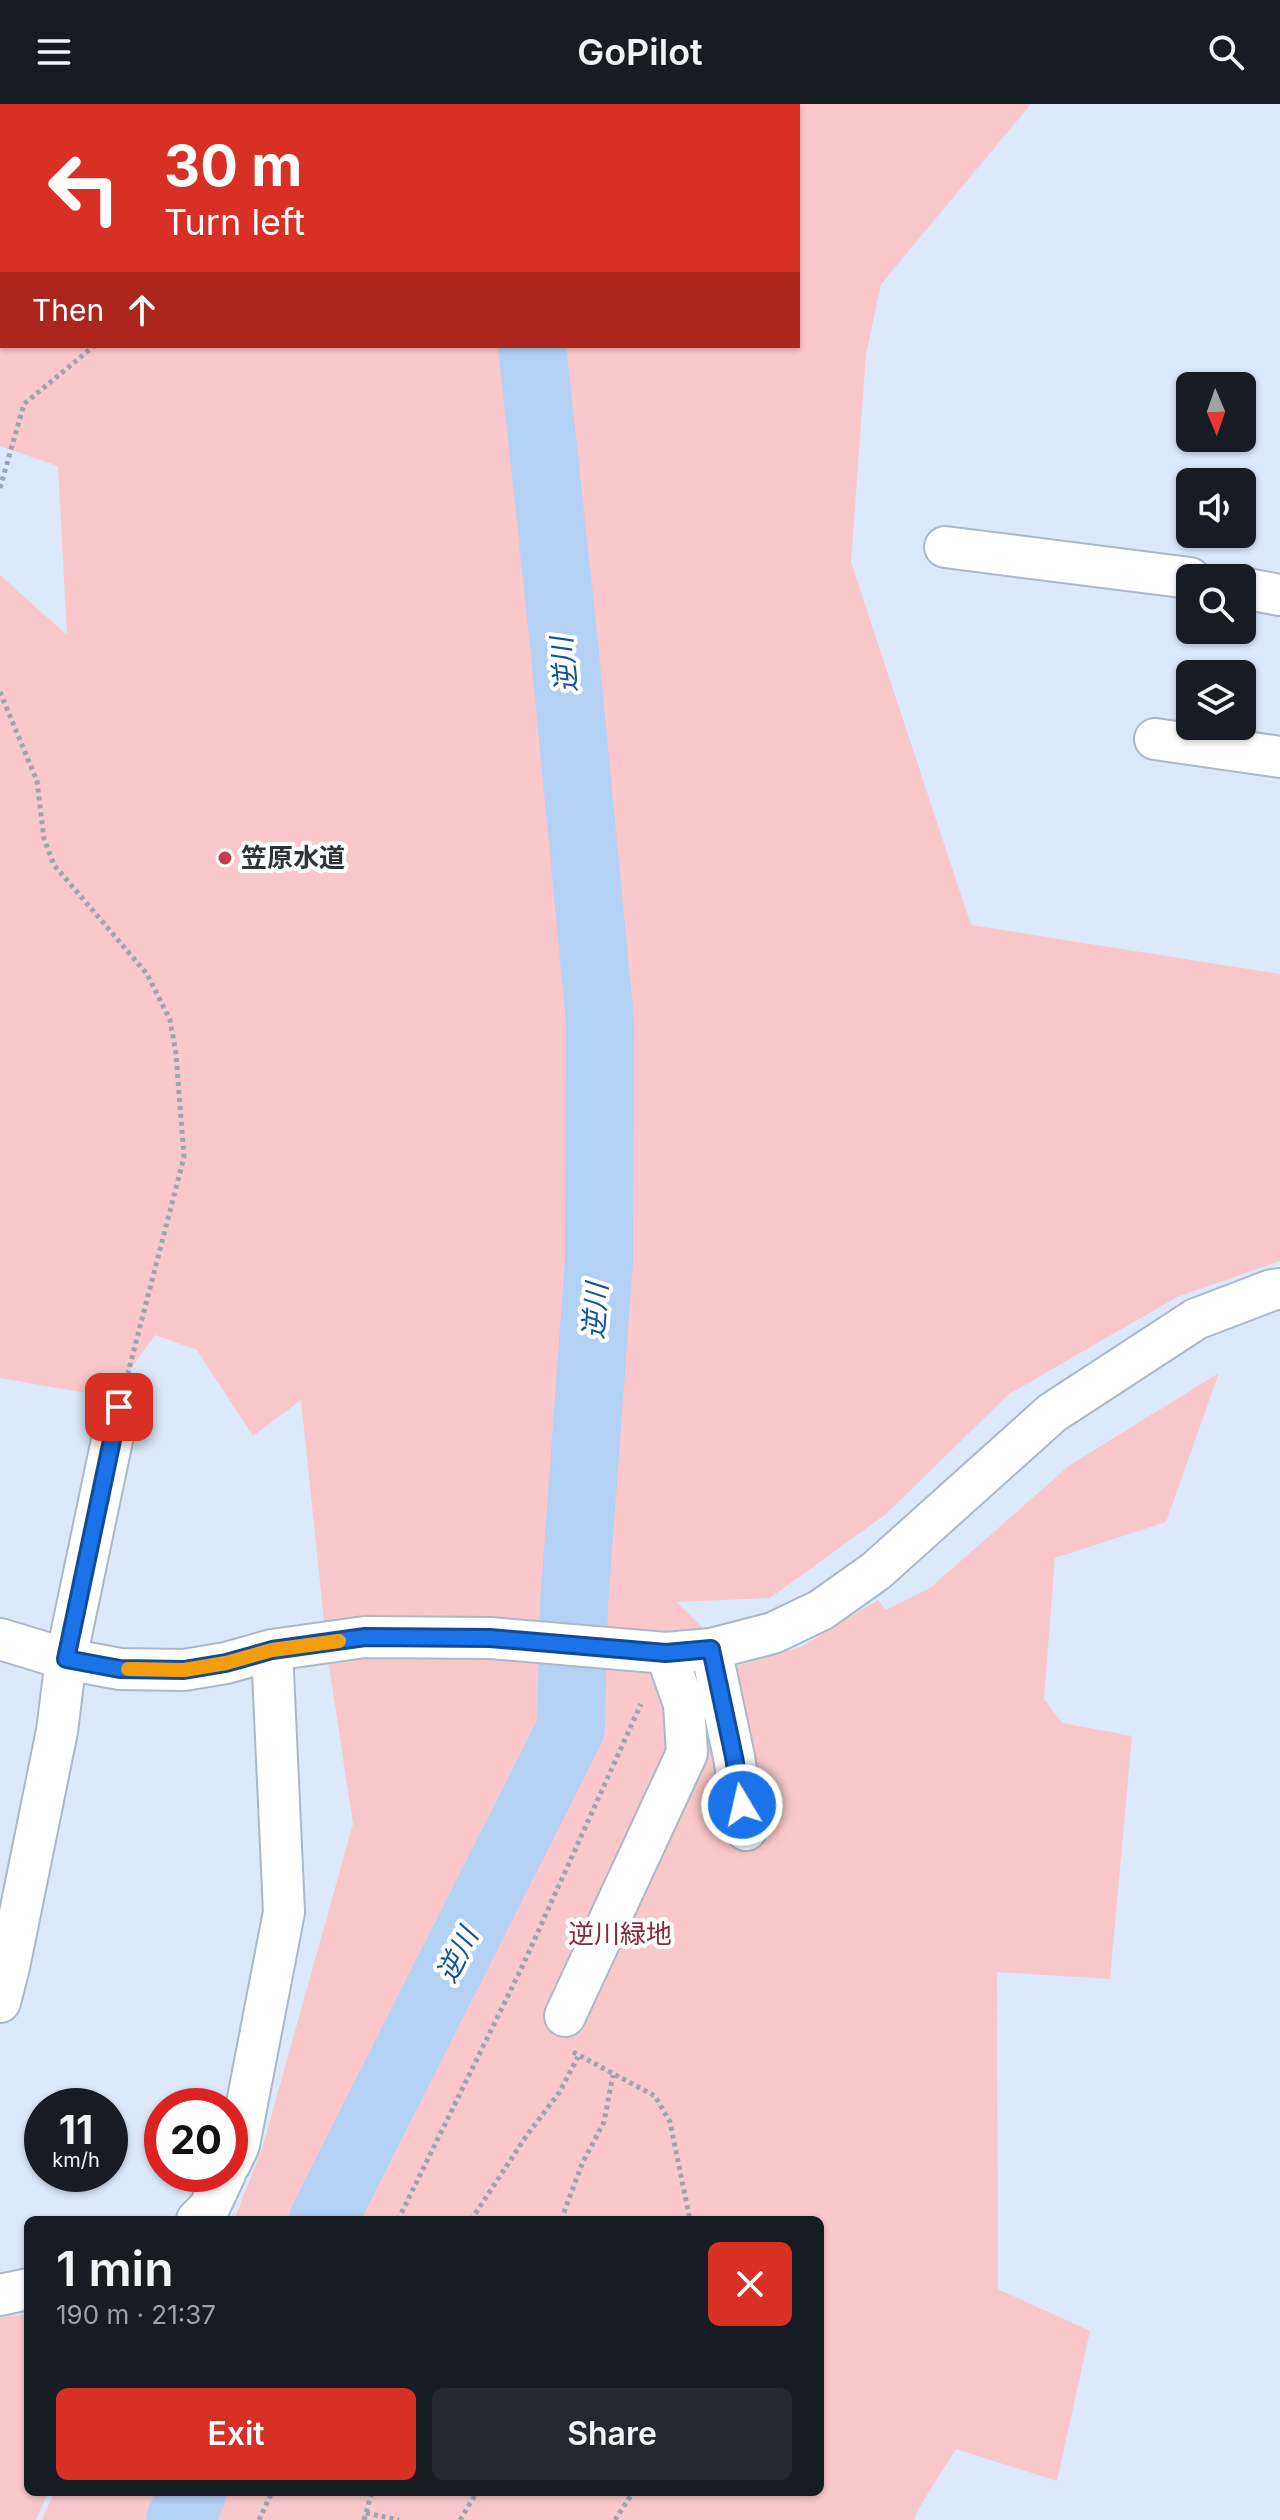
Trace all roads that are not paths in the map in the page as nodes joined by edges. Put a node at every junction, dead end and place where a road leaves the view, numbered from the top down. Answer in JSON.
{"nodes":[{"id":1,"x":945,"y":547,"type":"dead end"},
{"id":2,"x":1176,"y":576,"type":"edge"},
{"id":3,"x":1256,"y":591,"type":"edge"},
{"id":4,"x":1280,"y":595,"type":"edge"},
{"id":5,"x":1155,"y":739,"type":"dead end"},
{"id":6,"x":1280,"y":757,"type":"edge"},
{"id":7,"x":1280,"y":1289,"type":"edge"},
{"id":8,"x":119,"y":1407,"type":"road end"},
{"id":9,"x":0,"y":1639,"type":"edge"},
{"id":10,"x":711,"y":1649,"type":"junction"},
{"id":11,"x":272,"y":1650,"type":"junction"},
{"id":12,"x":647,"y":1651,"type":"junction"},
{"id":13,"x":66,"y":1659,"type":"junction"},
{"id":14,"x":746,"y":1830,"type":"dead end"},
{"id":15,"x":0,"y":2002,"type":"edge"},
{"id":16,"x":565,"y":2016,"type":"road end"},
{"id":17,"x":248,"y":2098,"type":"edge"},
{"id":18,"x":217,"y":2192,"type":"edge"},
{"id":19,"x":201,"y":2216,"type":"edge"},
{"id":20,"x":24,"y":2290,"type":"edge"},
{"id":21,"x":0,"y":2295,"type":"edge"}],
"edges":[{"from":1,"to":2,"type":"street"},
{"from":3,"to":4,"type":"street"},
{"from":5,"to":6,"type":"street"},
{"from":7,"to":10,"type":"street"},
{"from":8,"to":13,"type":"street"},
{"from":9,"to":13,"type":"street"},
{"from":10,"to":12,"type":"street"},
{"from":10,"to":14,"type":"street"},
{"from":11,"to":12,"type":"street"},
{"from":11,"to":13,"type":"street"},
{"from":11,"to":17,"type":"street"},
{"from":12,"to":16,"type":"street"},
{"from":13,"to":15,"type":"street"},
{"from":18,"to":19,"type":"street"},
{"from":20,"to":21,"type":"street"}]}
